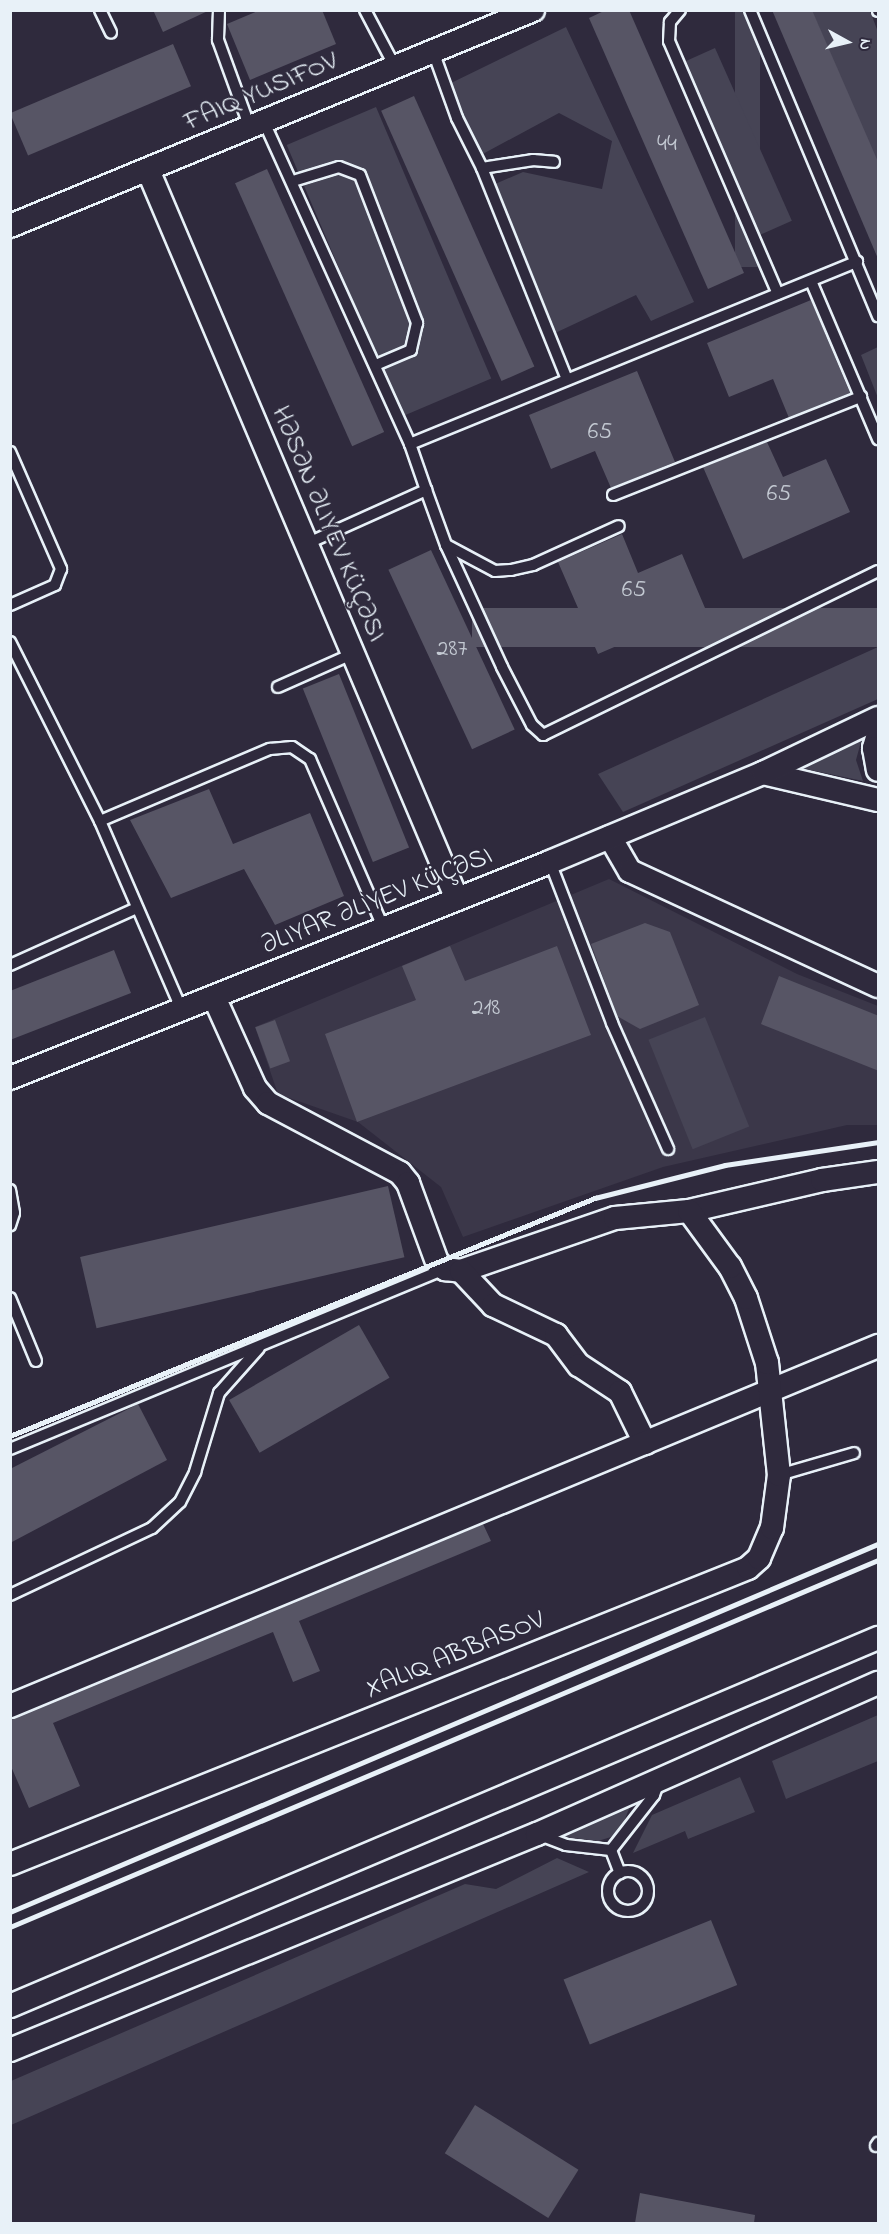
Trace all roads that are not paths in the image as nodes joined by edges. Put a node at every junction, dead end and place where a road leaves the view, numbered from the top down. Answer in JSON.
{"nodes":[{"id":1,"x":100,"y":10,"type":"edge"},
{"id":2,"x":219,"y":10,"type":"edge"},
{"id":3,"x":365,"y":10,"type":"edge"},
{"id":4,"x":533,"y":10,"type":"edge"},
{"id":5,"x":680,"y":10,"type":"edge"},
{"id":6,"x":750,"y":10,"type":"edge"},
{"id":7,"x":111,"y":33,"type":"dead end"},
{"id":8,"x":434,"y":54,"type":"junction"},
{"id":9,"x":395,"y":67,"type":"junction"},
{"id":10,"x":257,"y":125,"type":"junction"},
{"id":11,"x":554,"y":162,"type":"dead end"},
{"id":12,"x":482,"y":168,"type":"junction"},
{"id":13,"x":148,"y":170,"type":"junction"},
{"id":14,"x":293,"y":181,"type":"junction"},
{"id":15,"x":10,"y":226,"type":"edge"},
{"id":16,"x":857,"y":262,"type":"junction"},
{"id":17,"x":811,"y":281,"type":"junction"},
{"id":18,"x":778,"y":294,"type":"junction"},
{"id":19,"x":879,"y":316,"type":"edge"},
{"id":20,"x":375,"y":365,"type":"junction"},
{"id":21,"x":567,"y":379,"type":"junction"},
{"id":22,"x":861,"y":397,"type":"junction"},
{"id":23,"x":879,"y":439,"type":"edge"},
{"id":24,"x":410,"y":444,"type":"junction"},
{"id":25,"x":10,"y":452,"type":"edge"},
{"id":26,"x":426,"y":490,"type":"junction"},
{"id":27,"x":613,"y":495,"type":"dead end"},
{"id":28,"x":619,"y":526,"type":"dead end"},
{"id":29,"x":305,"y":544,"type":"junction"},
{"id":30,"x":446,"y":545,"type":"junction"},
{"id":31,"x":879,"y":571,"type":"edge"},
{"id":32,"x":10,"y":605,"type":"edge"},
{"id":33,"x":10,"y":642,"type":"edge"},
{"id":34,"x":352,"y":654,"type":"junction"},
{"id":35,"x":279,"y":687,"type":"dead end"},
{"id":36,"x":879,"y":718,"type":"edge"},
{"id":37,"x":879,"y":734,"type":"edge"},
{"id":38,"x":879,"y":770,"type":"edge"},
{"id":39,"x":763,"y":773,"type":"junction"},
{"id":40,"x":879,"y":800,"type":"edge"},
{"id":41,"x":100,"y":821,"type":"junction"},
{"id":42,"x":610,"y":837,"type":"junction"},
{"id":43,"x":550,"y":862,"type":"junction"},
{"id":44,"x":457,"y":899,"type":"junction"},
{"id":45,"x":137,"y":908,"type":"junction"},
{"id":46,"x":384,"y":929,"type":"junction"},
{"id":47,"x":10,"y":966,"type":"edge"},
{"id":48,"x":879,"y":986,"type":"edge"},
{"id":49,"x":214,"y":997,"type":"junction"},
{"id":50,"x":181,"y":1008,"type":"junction"},
{"id":51,"x":10,"y":1078,"type":"edge"},
{"id":52,"x":668,"y":1149,"type":"dead end"},
{"id":53,"x":879,"y":1172,"type":"edge"},
{"id":54,"x":10,"y":1190,"type":"edge"},
{"id":55,"x":689,"y":1211,"type":"junction"},
{"id":56,"x":10,"y":1225,"type":"edge"},
{"id":57,"x":453,"y":1270,"type":"junction"},
{"id":58,"x":10,"y":1298,"type":"edge"},
{"id":59,"x":261,"y":1345,"type":"junction"},
{"id":60,"x":879,"y":1346,"type":"edge"},
{"id":61,"x":36,"y":1361,"type":"dead end"},
{"id":62,"x":772,"y":1390,"type":"junction"},
{"id":63,"x":645,"y":1443,"type":"junction"},
{"id":64,"x":10,"y":1449,"type":"edge"},
{"id":65,"x":854,"y":1454,"type":"dead end"},
{"id":66,"x":779,"y":1475,"type":"junction"},
{"id":67,"x":10,"y":1595,"type":"edge"},
{"id":68,"x":879,"y":1638,"type":"edge"},
{"id":69,"x":879,"y":1683,"type":"edge"},
{"id":70,"x":10,"y":1706,"type":"edge"},
{"id":71,"x":659,"y":1778,"type":"junction"},
{"id":72,"x":537,"y":1834,"type":"junction"},
{"id":73,"x":611,"y":1850,"type":"junction"},
{"id":74,"x":10,"y":1864,"type":"edge"},
{"id":75,"x":620,"y":1873,"type":"dead end"},
{"id":76,"x":10,"y":2006,"type":"edge"},
{"id":77,"x":10,"y":2050,"type":"edge"}],
"edges":[{"from":1,"to":7,"type":"lane"},
{"from":2,"to":10,"type":"lane"},
{"from":3,"to":9,"type":"lane"},
{"from":4,"to":8,"type":"street","name":"FAIQ YUSIFOV"},
{"from":5,"to":18,"type":"lane"},
{"from":6,"to":16,"type":"lane"},
{"from":8,"to":9,"type":"street","name":"FAIQ YUSIFOV"},
{"from":8,"to":12,"type":"lane"},
{"from":9,"to":10,"type":"street","name":"FAIQ YUSIFOV"},
{"from":10,"to":13,"type":"street","name":"FAIQ YUSIFOV"},
{"from":10,"to":14,"type":"lane"},
{"from":11,"to":12,"type":"lane"},
{"from":12,"to":21,"type":"lane"},
{"from":13,"to":15,"type":"street","name":"FAIQ YUSIFOV"},
{"from":13,"to":29,"type":"street","name":"HƏSƏN ƏLIYEV KÜÇƏSI"},
{"from":14,"to":20,"type":"lane"},
{"from":14,"to":20,"type":"lane"},
{"from":16,"to":17,"type":"lane"},
{"from":16,"to":19,"type":"lane"},
{"from":17,"to":18,"type":"lane"},
{"from":17,"to":22,"type":"lane"},
{"from":18,"to":21,"type":"lane"},
{"from":20,"to":24,"type":"lane"},
{"from":21,"to":24,"type":"lane"},
{"from":22,"to":23,"type":"lane"},
{"from":22,"to":27,"type":"lane"},
{"from":24,"to":26,"type":"lane"},
{"from":25,"to":32,"type":"lane"},
{"from":26,"to":29,"type":"lane"},
{"from":26,"to":30,"type":"lane"},
{"from":28,"to":30,"type":"lane"},
{"from":29,"to":34,"type":"street","name":"HƏSƏN ƏLIYEV KÜÇƏSI"},
{"from":30,"to":31,"type":"lane"},
{"from":33,"to":41,"type":"lane"},
{"from":34,"to":35,"type":"lane"},
{"from":34,"to":44,"type":"street","name":"HƏSƏN ƏLIYEV KÜÇƏSI"},
{"from":36,"to":39,"type":"street","name":"ƏLIYAR ƏLIYEV KÜÇƏSI"},
{"from":37,"to":38,"type":"street"},
{"from":39,"to":40,"type":"street"},
{"from":39,"to":42,"type":"street","name":"ƏLIYAR ƏLIYEV KÜÇƏSI"},
{"from":41,"to":45,"type":"lane"},
{"from":41,"to":46,"type":"lane"},
{"from":42,"to":43,"type":"street","name":"ƏLIYAR ƏLIYEV KÜÇƏSI"},
{"from":42,"to":48,"type":"street"},
{"from":43,"to":44,"type":"street","name":"ƏLIYAR ƏLIYEV KÜÇƏSI"},
{"from":43,"to":52,"type":"lane"},
{"from":44,"to":46,"type":"street","name":"ƏLIYAR ƏLIYEV KÜÇƏSI"},
{"from":45,"to":47,"type":"lane"},
{"from":45,"to":50,"type":"lane"},
{"from":46,"to":49,"type":"street","name":"ƏLIYAR ƏLIYEV KÜÇƏSI"},
{"from":49,"to":50,"type":"street","name":"ƏLIYAR ƏLIYEV KÜÇƏSI"},
{"from":49,"to":57,"type":"street"},
{"from":50,"to":51,"type":"street","name":"ƏLIYAR ƏLIYEV KÜÇƏSI"},
{"from":53,"to":55,"type":"street"},
{"from":54,"to":56,"type":"lane"},
{"from":55,"to":57,"type":"street"},
{"from":55,"to":62,"type":"street"},
{"from":57,"to":59,"type":"lane"},
{"from":57,"to":63,"type":"street"},
{"from":58,"to":61,"type":"lane"},
{"from":59,"to":64,"type":"lane"},
{"from":59,"to":67,"type":"lane"},
{"from":60,"to":62,"type":"street"},
{"from":62,"to":63,"type":"street"},
{"from":62,"to":66,"type":"street"},
{"from":63,"to":70,"type":"street"},
{"from":65,"to":66,"type":"lane"},
{"from":66,"to":74,"type":"street"},
{"from":68,"to":76,"type":"street"},
{"from":69,"to":71,"type":"street"},
{"from":71,"to":72,"type":"street"},
{"from":71,"to":73,"type":"lane"},
{"from":72,"to":73,"type":"lane"},
{"from":72,"to":77,"type":"street"},
{"from":73,"to":75,"type":"lane"}]}
